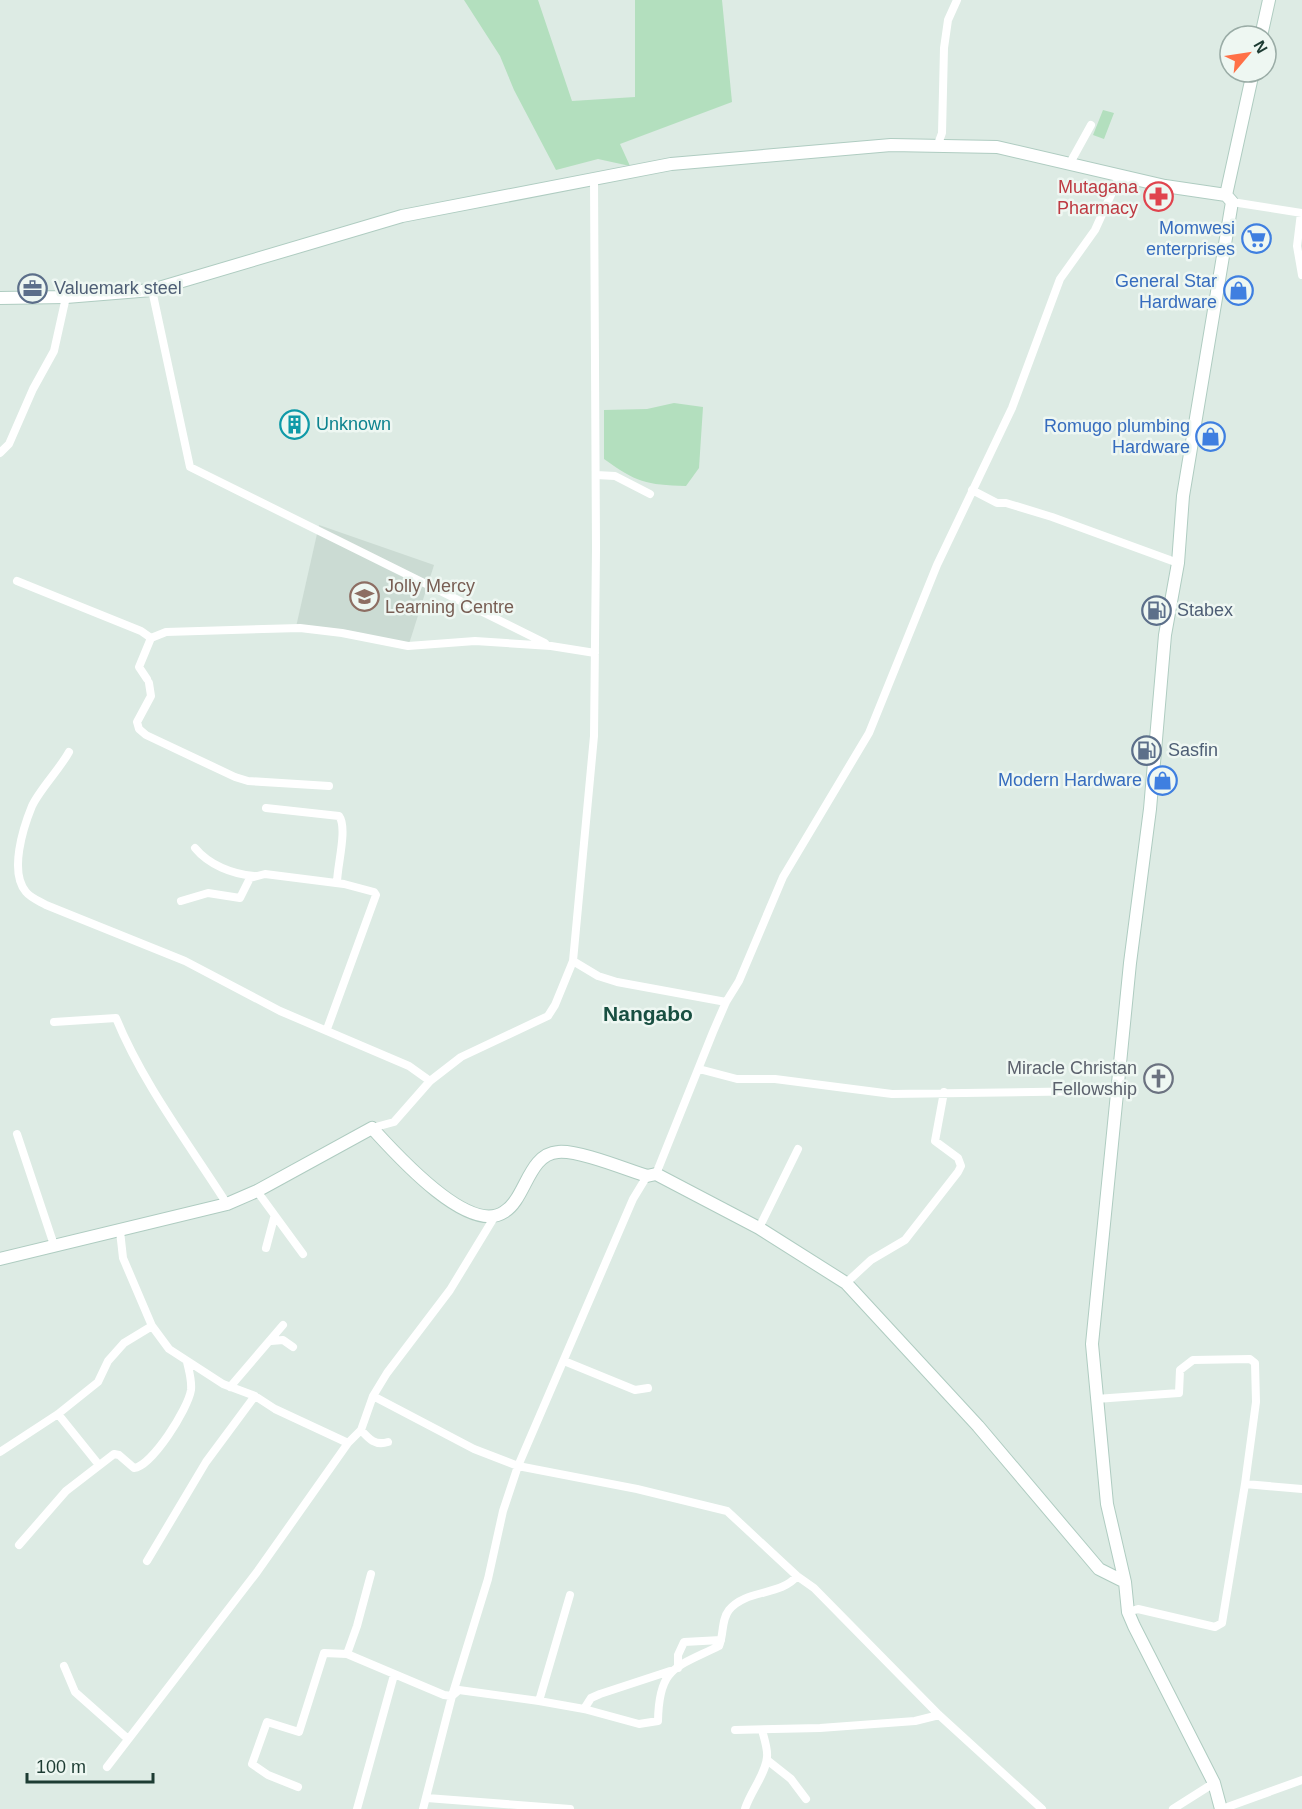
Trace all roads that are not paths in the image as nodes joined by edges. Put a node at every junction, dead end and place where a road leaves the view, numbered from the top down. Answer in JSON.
{"nodes":[{"id":1,"x":957,"y":0,"type":"edge"},
{"id":2,"x":1269,"y":0,"type":"edge"},
{"id":3,"x":1264,"y":24,"type":"edge"},
{"id":4,"x":1251,"y":84,"type":"edge"},
{"id":5,"x":1091,"y":126,"type":"dead end"},
{"id":6,"x":938,"y":144,"type":"junction"},
{"id":7,"x":1070,"y":163,"type":"junction"},
{"id":8,"x":1120,"y":176,"type":"junction"},
{"id":9,"x":594,"y":178,"type":"junction"},
{"id":10,"x":1229,"y":199,"type":"junction"},
{"id":11,"x":1302,"y":213,"type":"edge"},
{"id":12,"x":1302,"y":275,"type":"edge"},
{"id":13,"x":152,"y":290,"type":"junction"},
{"id":14,"x":66,"y":297,"type":"junction"},
{"id":15,"x":0,"y":298,"type":"edge"},
{"id":16,"x":0,"y":453,"type":"edge"},
{"id":17,"x":596,"y":475,"type":"junction"},
{"id":18,"x":972,"y":490,"type":"junction"},
{"id":19,"x":650,"y":494,"type":"dead end"},
{"id":20,"x":1178,"y":563,"type":"junction"},
{"id":21,"x":17,"y":580,"type":"dead end"},
{"id":22,"x":151,"y":638,"type":"junction"},
{"id":23,"x":551,"y":646,"type":"junction"},
{"id":24,"x":595,"y":653,"type":"junction"},
{"id":25,"x":69,"y":752,"type":"dead end"},
{"id":26,"x":329,"y":786,"type":"dead end"},
{"id":27,"x":266,"y":808,"type":"dead end"},
{"id":28,"x":195,"y":848,"type":"dead end"},
{"id":29,"x":254,"y":876,"type":"junction"},
{"id":30,"x":338,"y":883,"type":"junction"},
{"id":31,"x":181,"y":901,"type":"dead end"},
{"id":32,"x":573,"y":961,"type":"junction"},
{"id":33,"x":726,"y":1002,"type":"junction"},
{"id":34,"x":54,"y":1022,"type":"dead end"},
{"id":35,"x":327,"y":1029,"type":"junction"},
{"id":36,"x":699,"y":1069,"type":"junction"},
{"id":37,"x":430,"y":1081,"type":"junction"},
{"id":38,"x":944,"y":1092,"type":"junction"},
{"id":39,"x":1117,"y":1094,"type":"junction"},
{"id":40,"x":372,"y":1128,"type":"junction"},
{"id":41,"x":17,"y":1134,"type":"dead end"},
{"id":42,"x":798,"y":1149,"type":"dead end"},
{"id":43,"x":651,"y":1175,"type":"junction"},
{"id":44,"x":257,"y":1191,"type":"junction"},
{"id":45,"x":227,"y":1204,"type":"junction"},
{"id":46,"x":495,"y":1216,"type":"junction"},
{"id":47,"x":274,"y":1218,"type":"junction"},
{"id":48,"x":759,"y":1228,"type":"junction"},
{"id":49,"x":120,"y":1231,"type":"junction"},
{"id":50,"x":54,"y":1245,"type":"junction"},
{"id":51,"x":266,"y":1248,"type":"dead end"},
{"id":52,"x":303,"y":1254,"type":"dead end"},
{"id":53,"x":0,"y":1259,"type":"edge"},
{"id":54,"x":846,"y":1283,"type":"junction"},
{"id":55,"x":283,"y":1325,"type":"dead end"},
{"id":56,"x":152,"y":1326,"type":"junction"},
{"id":57,"x":271,"y":1341,"type":"junction"},
{"id":58,"x":293,"y":1347,"type":"dead end"},
{"id":59,"x":564,"y":1361,"type":"junction"},
{"id":60,"x":187,"y":1362,"type":"junction"},
{"id":61,"x":230,"y":1387,"type":"junction"},
{"id":62,"x":648,"y":1388,"type":"dead end"},
{"id":63,"x":255,"y":1396,"type":"junction"},
{"id":64,"x":373,"y":1396,"type":"junction"},
{"id":65,"x":1096,"y":1399,"type":"junction"},
{"id":66,"x":58,"y":1414,"type":"junction"},
{"id":67,"x":361,"y":1430,"type":"junction"},
{"id":68,"x":388,"y":1442,"type":"dead end"},
{"id":69,"x":348,"y":1443,"type":"junction"},
{"id":70,"x":0,"y":1452,"type":"edge"},
{"id":71,"x":99,"y":1465,"type":"junction"},
{"id":72,"x":518,"y":1466,"type":"junction"},
{"id":73,"x":1245,"y":1484,"type":"junction"},
{"id":74,"x":1302,"y":1489,"type":"edge"},
{"id":75,"x":19,"y":1545,"type":"dead end"},
{"id":76,"x":147,"y":1561,"type":"dead end"},
{"id":77,"x":371,"y":1575,"type":"dead end"},
{"id":78,"x":797,"y":1576,"type":"junction"},
{"id":79,"x":1125,"y":1582,"type":"junction"},
{"id":80,"x":570,"y":1595,"type":"dead end"},
{"id":81,"x":1128,"y":1612,"type":"junction"},
{"id":82,"x":721,"y":1640,"type":"junction"},
{"id":83,"x":347,"y":1654,"type":"junction"},
{"id":84,"x":64,"y":1666,"type":"dead end"},
{"id":85,"x":677,"y":1668,"type":"junction"},
{"id":86,"x":394,"y":1675,"type":"junction"},
{"id":87,"x":452,"y":1696,"type":"junction"},
{"id":88,"x":539,"y":1701,"type":"junction"},
{"id":89,"x":584,"y":1709,"type":"junction"},
{"id":90,"x":939,"y":1714,"type":"junction"},
{"id":91,"x":735,"y":1730,"type":"dead end"},
{"id":92,"x":762,"y":1730,"type":"junction"},
{"id":93,"x":128,"y":1739,"type":"junction"},
{"id":94,"x":767,"y":1760,"type":"junction"},
{"id":95,"x":106,"y":1767,"type":"dead end"},
{"id":96,"x":1302,"y":1780,"type":"edge"},
{"id":97,"x":1214,"y":1783,"type":"junction"},
{"id":98,"x":298,"y":1787,"type":"dead end"},
{"id":99,"x":426,"y":1798,"type":"junction"},
{"id":100,"x":806,"y":1799,"type":"dead end"},
{"id":101,"x":357,"y":1809,"type":"edge"},
{"id":102,"x":423,"y":1809,"type":"edge"},
{"id":103,"x":570,"y":1809,"type":"edge"},
{"id":104,"x":745,"y":1809,"type":"edge"},
{"id":105,"x":1042,"y":1809,"type":"edge"},
{"id":106,"x":1173,"y":1809,"type":"edge"},
{"id":107,"x":1221,"y":1809,"type":"edge"}],
"edges":[{"from":1,"to":6,"type":"street"},
{"from":2,"to":3,"type":"street"},
{"from":4,"to":10,"type":"street"},
{"from":5,"to":7,"type":"street"},
{"from":6,"to":7,"type":"street"},
{"from":6,"to":9,"type":"street"},
{"from":7,"to":8,"type":"street"},
{"from":8,"to":10,"type":"street"},
{"from":8,"to":18,"type":"street"},
{"from":9,"to":13,"type":"street"},
{"from":9,"to":17,"type":"street"},
{"from":10,"to":11,"type":"street"},
{"from":10,"to":20,"type":"street"},
{"from":11,"to":12,"type":"street"},
{"from":13,"to":14,"type":"street"},
{"from":13,"to":23,"type":"street"},
{"from":14,"to":15,"type":"street"},
{"from":14,"to":16,"type":"street"},
{"from":17,"to":19,"type":"street"},
{"from":17,"to":24,"type":"street"},
{"from":18,"to":20,"type":"street"},
{"from":18,"to":33,"type":"street"},
{"from":20,"to":39,"type":"street"},
{"from":21,"to":22,"type":"street"},
{"from":22,"to":23,"type":"street"},
{"from":22,"to":26,"type":"street"},
{"from":23,"to":24,"type":"street"},
{"from":24,"to":32,"type":"street"},
{"from":25,"to":35,"type":"street"},
{"from":27,"to":30,"type":"street"},
{"from":28,"to":29,"type":"street"},
{"from":29,"to":30,"type":"street"},
{"from":29,"to":31,"type":"street"},
{"from":30,"to":35,"type":"street"},
{"from":32,"to":33,"type":"street"},
{"from":32,"to":37,"type":"street"},
{"from":33,"to":36,"type":"street"},
{"from":34,"to":45,"type":"street"},
{"from":35,"to":37,"type":"street"},
{"from":36,"to":38,"type":"street"},
{"from":36,"to":43,"type":"street"},
{"from":37,"to":40,"type":"street"},
{"from":38,"to":39,"type":"street"},
{"from":38,"to":54,"type":"street"},
{"from":39,"to":65,"type":"street"},
{"from":40,"to":44,"type":"street"},
{"from":40,"to":46,"type":"street"},
{"from":41,"to":50,"type":"street"},
{"from":42,"to":48,"type":"street"},
{"from":43,"to":46,"type":"street"},
{"from":43,"to":48,"type":"street"},
{"from":43,"to":59,"type":"street"},
{"from":44,"to":45,"type":"street"},
{"from":44,"to":47,"type":"street"},
{"from":45,"to":49,"type":"street"},
{"from":46,"to":64,"type":"street"},
{"from":47,"to":51,"type":"street"},
{"from":47,"to":52,"type":"street"},
{"from":48,"to":54,"type":"street"},
{"from":49,"to":50,"type":"street"},
{"from":49,"to":56,"type":"street"},
{"from":50,"to":53,"type":"street"},
{"from":54,"to":79,"type":"street"},
{"from":55,"to":57,"type":"street"},
{"from":56,"to":60,"type":"street"},
{"from":56,"to":66,"type":"street"},
{"from":57,"to":58,"type":"street"},
{"from":57,"to":61,"type":"street"},
{"from":59,"to":62,"type":"street"},
{"from":59,"to":72,"type":"street"},
{"from":60,"to":61,"type":"street"},
{"from":60,"to":71,"type":"street"},
{"from":61,"to":63,"type":"street"},
{"from":63,"to":69,"type":"street"},
{"from":63,"to":76,"type":"street"},
{"from":64,"to":67,"type":"street"},
{"from":64,"to":72,"type":"street"},
{"from":65,"to":73,"type":"street"},
{"from":65,"to":79,"type":"street"},
{"from":66,"to":70,"type":"street"},
{"from":66,"to":71,"type":"street"},
{"from":67,"to":68,"type":"street"},
{"from":67,"to":69,"type":"street"},
{"from":69,"to":93,"type":"street"},
{"from":71,"to":75,"type":"street"},
{"from":72,"to":78,"type":"street"},
{"from":72,"to":87,"type":"street"},
{"from":73,"to":74,"type":"street"},
{"from":73,"to":81,"type":"street"},
{"from":77,"to":83,"type":"street"},
{"from":78,"to":82,"type":"street"},
{"from":78,"to":90,"type":"street"},
{"from":79,"to":81,"type":"street"},
{"from":80,"to":88,"type":"street"},
{"from":81,"to":97,"type":"street"},
{"from":82,"to":85,"type":"street"},
{"from":82,"to":85,"type":"street"},
{"from":83,"to":86,"type":"street"},
{"from":83,"to":98,"type":"street"},
{"from":84,"to":93,"type":"street"},
{"from":85,"to":89,"type":"street"},
{"from":85,"to":89,"type":"street"},
{"from":86,"to":87,"type":"street"},
{"from":86,"to":101,"type":"street"},
{"from":87,"to":88,"type":"street"},
{"from":87,"to":99,"type":"street"},
{"from":88,"to":89,"type":"street"},
{"from":90,"to":92,"type":"street"},
{"from":90,"to":105,"type":"street"},
{"from":91,"to":92,"type":"street"},
{"from":92,"to":94,"type":"street"},
{"from":93,"to":95,"type":"street"},
{"from":94,"to":100,"type":"street"},
{"from":94,"to":104,"type":"street"},
{"from":96,"to":107,"type":"street"},
{"from":97,"to":106,"type":"street"},
{"from":97,"to":107,"type":"street"},
{"from":99,"to":102,"type":"street"},
{"from":99,"to":103,"type":"street"}]}
